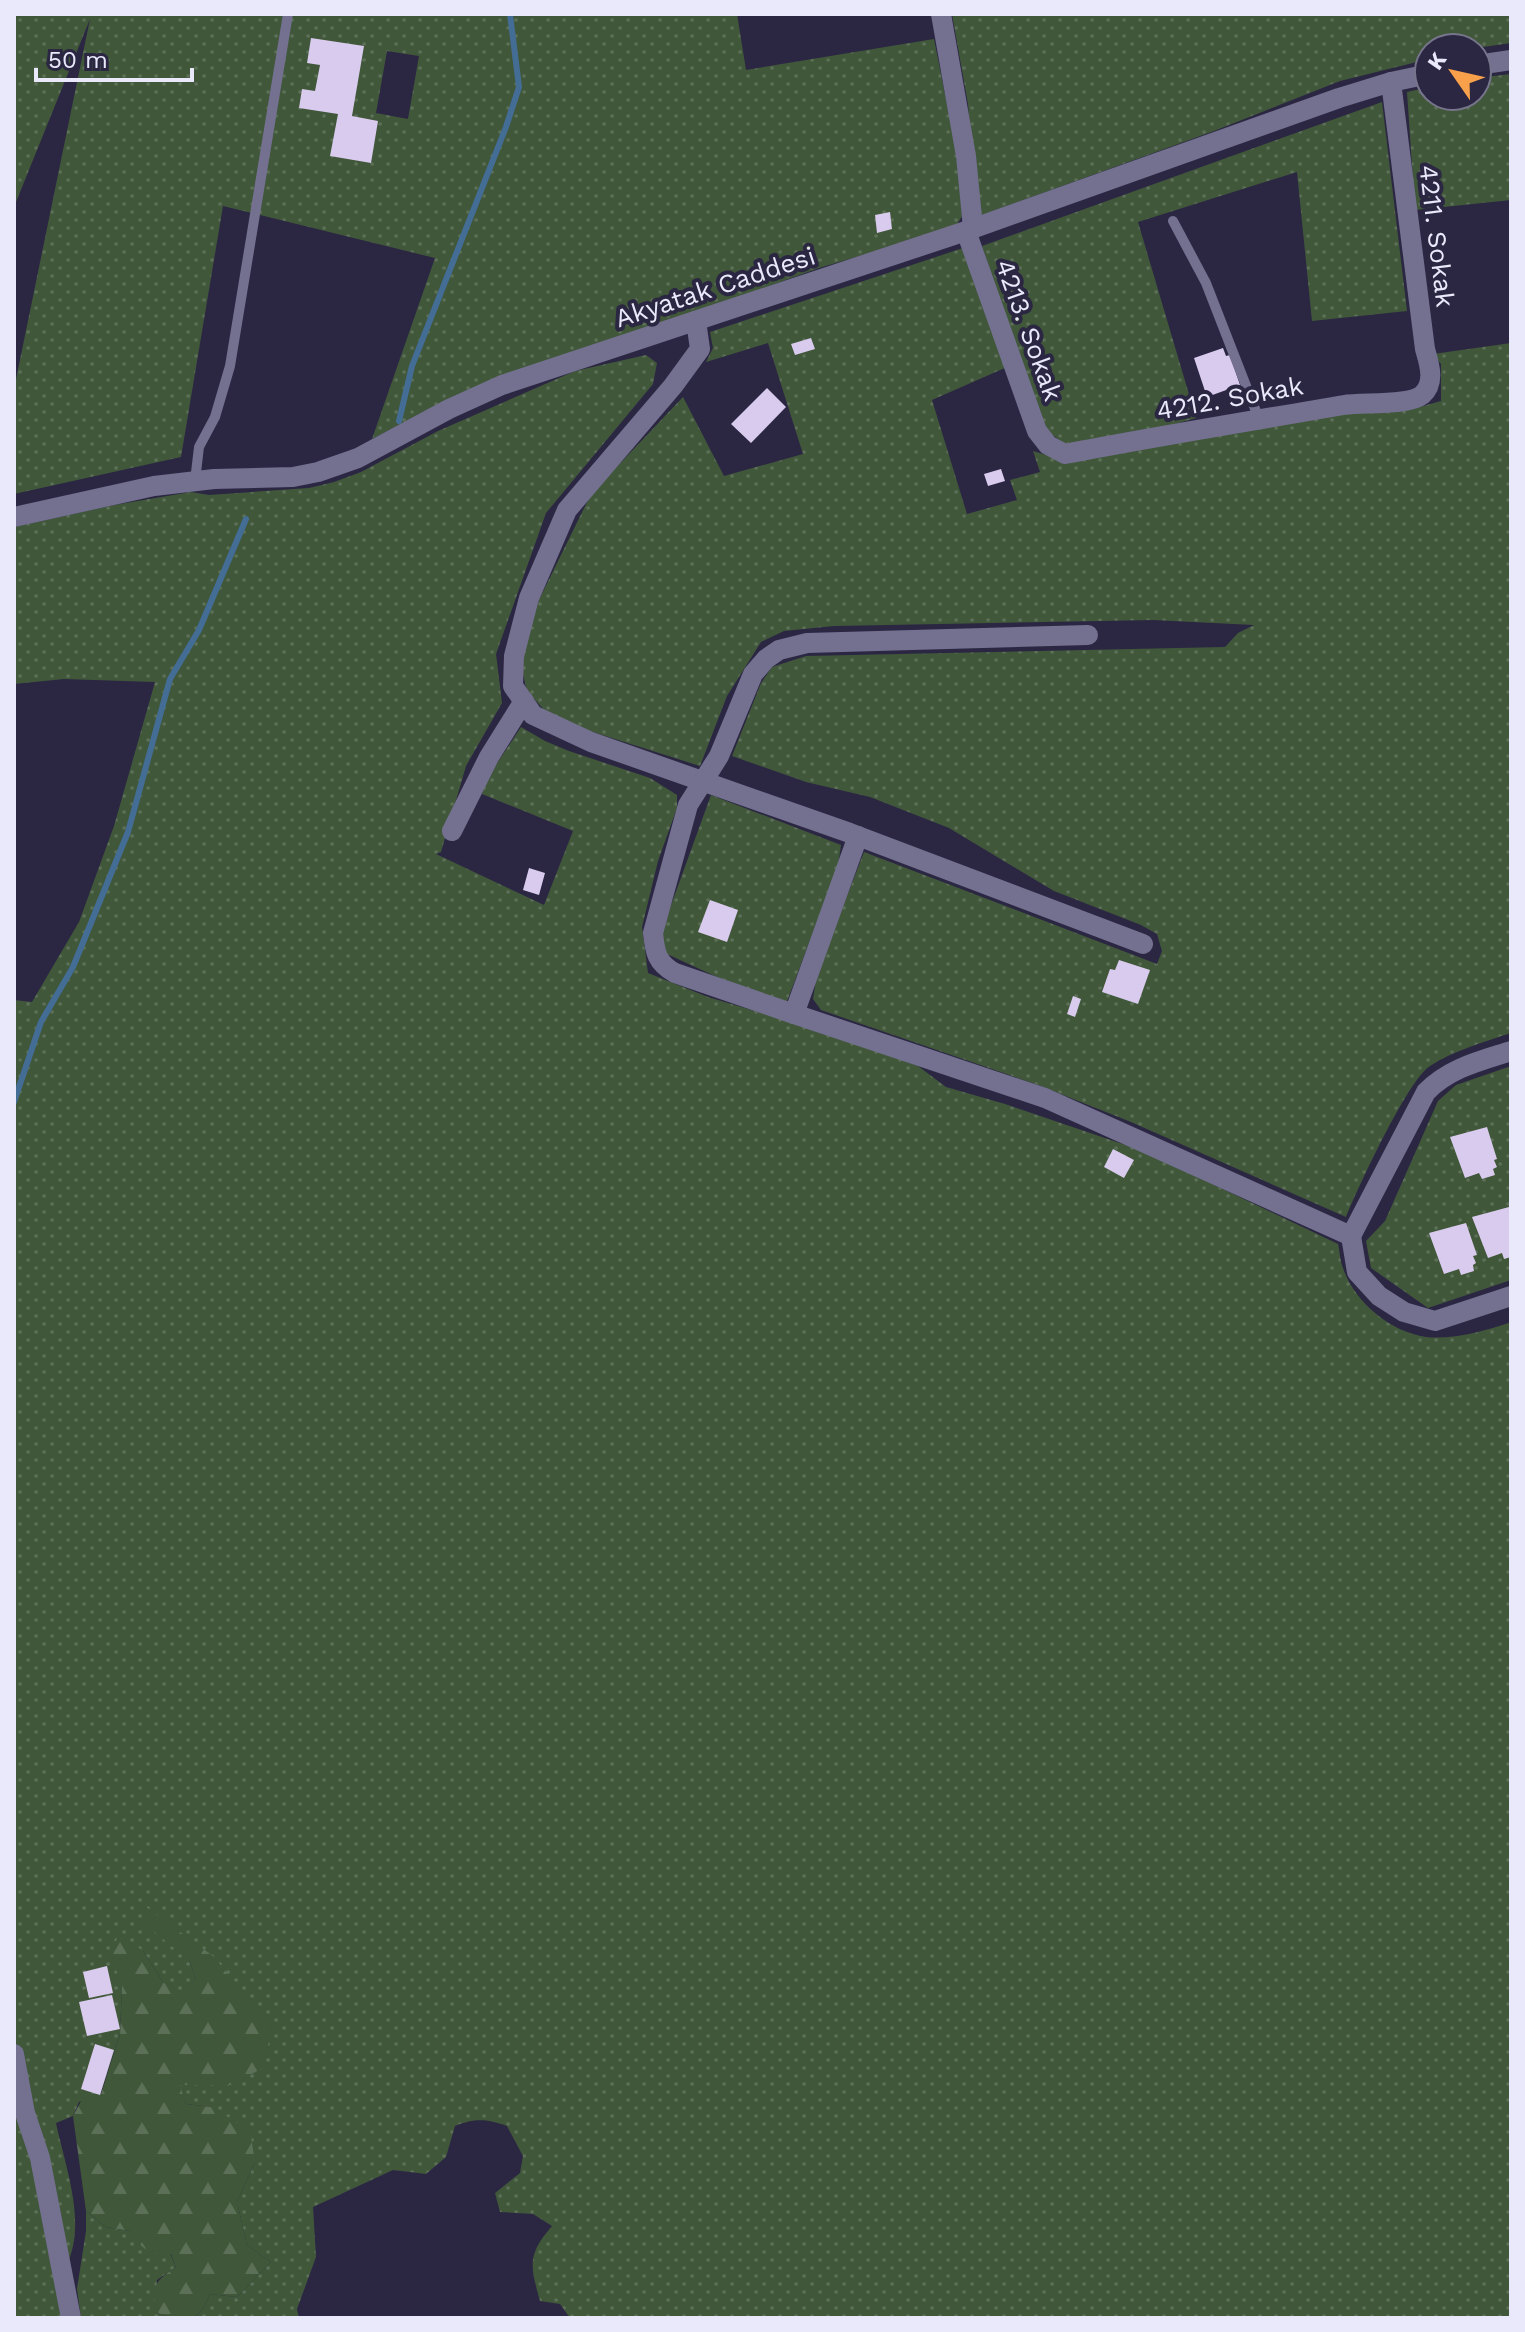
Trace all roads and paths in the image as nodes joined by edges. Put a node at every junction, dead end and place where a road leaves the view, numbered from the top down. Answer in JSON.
{"nodes":[{"id":1,"x":288,"y":14,"type":"edge"},
{"id":2,"x":941,"y":14,"type":"edge"},
{"id":3,"x":1413,"y":77,"type":"edge"},
{"id":4,"x":1391,"y":82,"type":"junction"},
{"id":5,"x":1173,"y":221,"type":"dead end"},
{"id":6,"x":970,"y":230,"type":"junction"},
{"id":7,"x":696,"y":321,"type":"junction"},
{"id":8,"x":1423,"y":394,"type":"joint"},
{"id":9,"x":1259,"y":419,"type":"junction"},
{"id":10,"x":1048,"y":445,"type":"joint"},
{"id":11,"x":195,"y":481,"type":"junction"},
{"id":12,"x":14,"y":517,"type":"edge"},
{"id":13,"x":1088,"y":635,"type":"dead end"},
{"id":14,"x":524,"y":701,"type":"junction"},
{"id":15,"x":702,"y":782,"type":"junction"},
{"id":16,"x":452,"y":831,"type":"dead end"},
{"id":17,"x":858,"y":836,"type":"junction"},
{"id":18,"x":1143,"y":944,"type":"dead end"},
{"id":19,"x":794,"y":1014,"type":"junction"},
{"id":20,"x":1511,"y":1051,"type":"edge"},
{"id":21,"x":1351,"y":1236,"type":"junction"},
{"id":22,"x":1511,"y":1296,"type":"edge"},
{"id":23,"x":14,"y":2054,"type":"edge"},
{"id":24,"x":71,"y":2318,"type":"edge"}],
"edges":[{"from":1,"to":11,"type":"lane"},
{"from":2,"to":6,"type":"street","name":"4213. Sokak"},
{"from":3,"to":4,"type":"street","name":"Akyatak Caddesi"},
{"from":4,"to":6,"type":"street","name":"Akyatak Caddesi"},
{"from":4,"to":8,"type":"street","name":"4211. Sokak"},
{"from":5,"to":9,"type":"lane"},
{"from":6,"to":7,"type":"street","name":"Akyatak Caddesi"},
{"from":6,"to":10,"type":"street","name":"4213. Sokak"},
{"from":7,"to":11,"type":"street","name":"Akyatak Caddesi"},
{"from":7,"to":14,"type":"street"},
{"from":8,"to":9,"type":"street","name":"4212. Sokak"},
{"from":9,"to":10,"type":"street","name":"4212. Sokak"},
{"from":11,"to":12,"type":"street","name":"Akyatak Caddesi"},
{"from":13,"to":15,"type":"street"},
{"from":14,"to":15,"type":"street"},
{"from":14,"to":16,"type":"street"},
{"from":15,"to":17,"type":"street"},
{"from":15,"to":19,"type":"street"},
{"from":17,"to":18,"type":"street"},
{"from":17,"to":19,"type":"street"},
{"from":19,"to":21,"type":"street"},
{"from":20,"to":21,"type":"street"},
{"from":21,"to":22,"type":"street"},
{"from":23,"to":24,"type":"street"}]}
